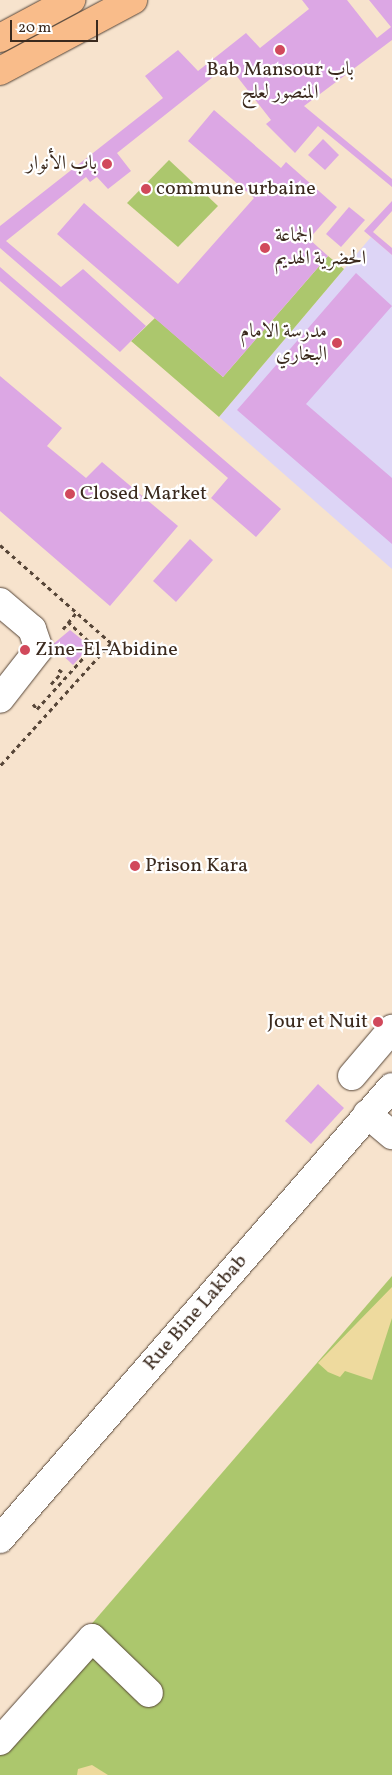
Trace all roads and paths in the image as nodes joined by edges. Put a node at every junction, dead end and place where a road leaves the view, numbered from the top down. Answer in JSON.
{"nodes":[{"id":1,"x":71,"y":0,"type":"edge"},
{"id":2,"x":133,"y":0,"type":"edge"},
{"id":3,"x":0,"y":38,"type":"edge"},
{"id":4,"x":0,"y":71,"type":"edge"},
{"id":5,"x":0,"y":602,"type":"edge"},
{"id":6,"x":0,"y":699,"type":"edge"},
{"id":7,"x":392,"y":1029,"type":"edge"},
{"id":8,"x":352,"y":1076,"type":"dead end"},
{"id":9,"x":392,"y":1087,"type":"edge"},
{"id":10,"x":367,"y":1114,"type":"junction"},
{"id":11,"x":392,"y":1135,"type":"edge"},
{"id":12,"x":0,"y":1539,"type":"edge"},
{"id":13,"x":149,"y":1694,"type":"dead end"},
{"id":14,"x":0,"y":1741,"type":"edge"}],
"edges":[{"from":1,"to":3,"type":"main road"},
{"from":2,"to":4,"type":"main road"},
{"from":5,"to":6,"type":"street"},
{"from":7,"to":8,"type":"street"},
{"from":9,"to":10,"type":"street","name":"Rue Bine Lakbab"},
{"from":10,"to":11,"type":"street"},
{"from":10,"to":12,"type":"street","name":"Rue Bine Lakbab"},
{"from":13,"to":14,"type":"street"}]}
